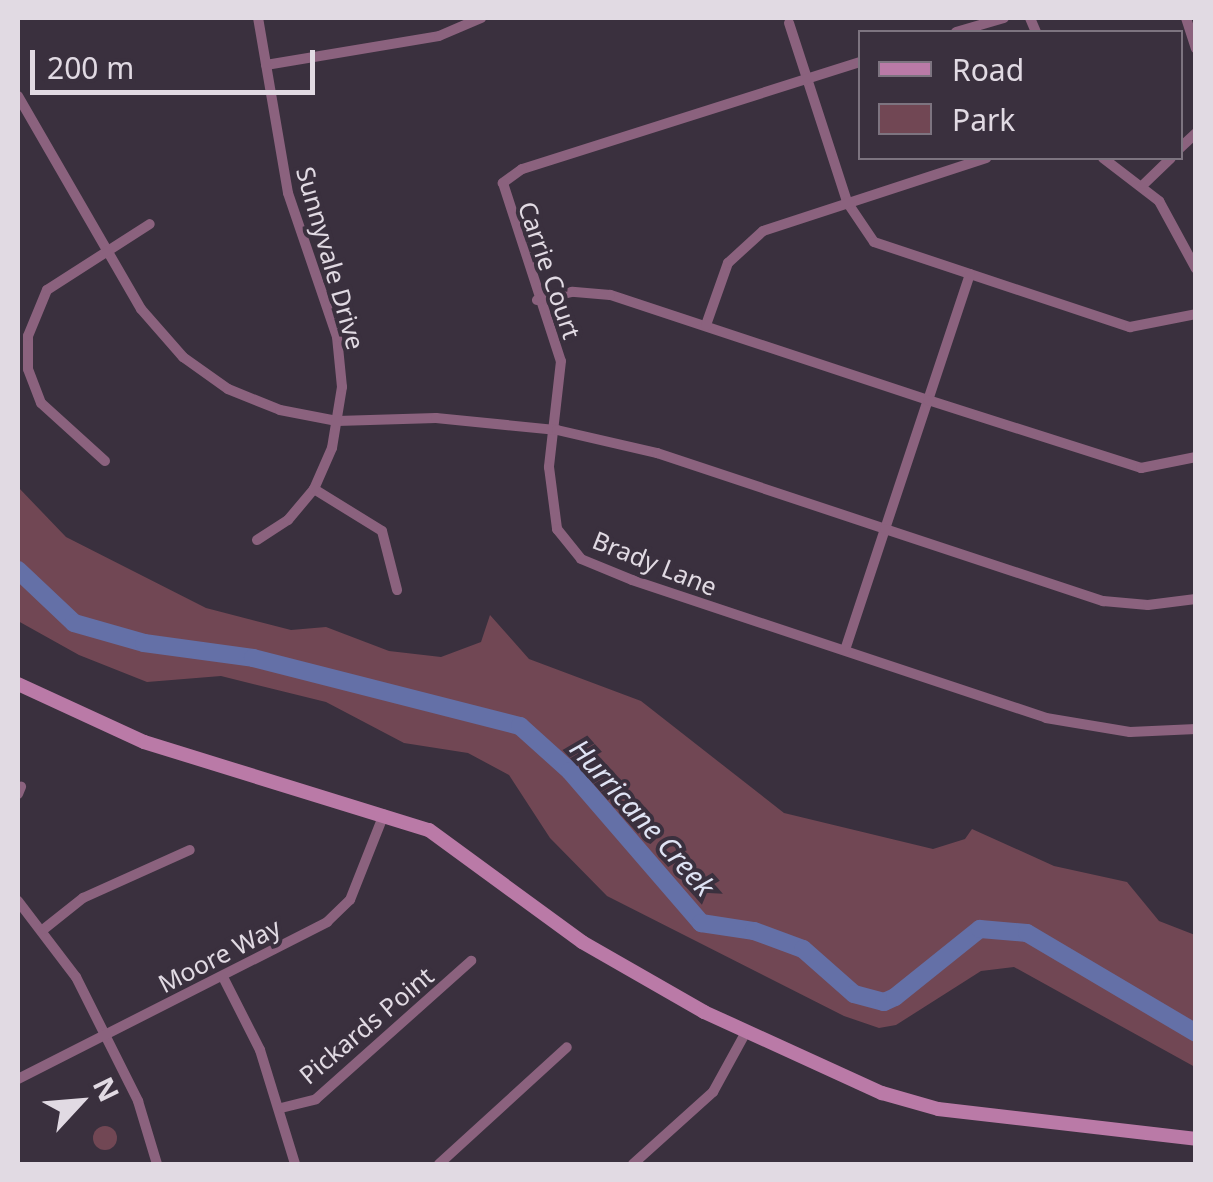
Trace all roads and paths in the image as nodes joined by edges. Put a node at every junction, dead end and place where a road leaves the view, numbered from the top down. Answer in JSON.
{"nodes":[{"id":1,"x":258,"y":18,"type":"edge"},
{"id":2,"x":481,"y":18,"type":"edge"},
{"id":3,"x":1004,"y":18,"type":"edge"},
{"id":4,"x":1186,"y":18,"type":"edge"},
{"id":5,"x":789,"y":23,"type":"dead end"},
{"id":6,"x":963,"y":30,"type":"edge"},
{"id":7,"x":1196,"y":48,"type":"edge"},
{"id":8,"x":858,"y":63,"type":"edge"},
{"id":9,"x":266,"y":65,"type":"junction"},
{"id":10,"x":806,"y":79,"type":"junction"},
{"id":11,"x":18,"y":96,"type":"edge"},
{"id":12,"x":980,"y":160,"type":"edge"},
{"id":13,"x":1106,"y":160,"type":"edge"},
{"id":14,"x":1169,"y":160,"type":"edge"},
{"id":15,"x":1144,"y":184,"type":"junction"},
{"id":16,"x":847,"y":202,"type":"junction"},
{"id":17,"x":150,"y":224,"type":"dead end"},
{"id":18,"x":105,"y":251,"type":"junction"},
{"id":19,"x":1196,"y":269,"type":"edge"},
{"id":20,"x":970,"y":274,"type":"junction"},
{"id":21,"x":537,"y":300,"type":"junction"},
{"id":22,"x":1196,"y":314,"type":"edge"},
{"id":23,"x":706,"y":325,"type":"junction"},
{"id":24,"x":928,"y":400,"type":"junction"},
{"id":25,"x":338,"y":422,"type":"junction"},
{"id":26,"x":556,"y":430,"type":"junction"},
{"id":27,"x":1196,"y":457,"type":"edge"},
{"id":28,"x":104,"y":461,"type":"dead end"},
{"id":29,"x":314,"y":489,"type":"junction"},
{"id":30,"x":885,"y":529,"type":"junction"},
{"id":31,"x":257,"y":540,"type":"dead end"},
{"id":32,"x":397,"y":590,"type":"dead end"},
{"id":33,"x":1196,"y":599,"type":"edge"},
{"id":34,"x":845,"y":650,"type":"junction"},
{"id":35,"x":18,"y":684,"type":"edge"},
{"id":36,"x":1196,"y":729,"type":"edge"},
{"id":37,"x":384,"y":814,"type":"junction"},
{"id":38,"x":190,"y":850,"type":"dead end"},
{"id":39,"x":18,"y":901,"type":"edge"},
{"id":40,"x":44,"y":930,"type":"junction"},
{"id":41,"x":471,"y":961,"type":"dead end"},
{"id":42,"x":223,"y":977,"type":"junction"},
{"id":43,"x":746,"y":1032,"type":"junction"},
{"id":44,"x":104,"y":1035,"type":"junction"},
{"id":45,"x":567,"y":1048,"type":"dead end"},
{"id":46,"x":18,"y":1078,"type":"edge"},
{"id":47,"x":280,"y":1108,"type":"junction"},
{"id":48,"x":1196,"y":1138,"type":"edge"},
{"id":49,"x":157,"y":1164,"type":"edge"},
{"id":50,"x":295,"y":1164,"type":"edge"},
{"id":51,"x":439,"y":1164,"type":"edge"},
{"id":52,"x":633,"y":1164,"type":"edge"}],
"edges":[{"from":1,"to":9,"type":"street","name":"Sunnyvale Drive"},
{"from":2,"to":9,"type":"street"},
{"from":3,"to":6,"type":"street"},
{"from":4,"to":7,"type":"street"},
{"from":5,"to":10,"type":"street"},
{"from":8,"to":10,"type":"street"},
{"from":9,"to":25,"type":"street","name":"Sunnyvale Drive"},
{"from":10,"to":16,"type":"street"},
{"from":10,"to":21,"type":"street","name":"Carrie Court"},
{"from":11,"to":18,"type":"street"},
{"from":12,"to":16,"type":"street"},
{"from":13,"to":15,"type":"street"},
{"from":14,"to":15,"type":"street"},
{"from":15,"to":19,"type":"street"},
{"from":16,"to":20,"type":"street"},
{"from":16,"to":23,"type":"street"},
{"from":17,"to":18,"type":"street"},
{"from":18,"to":25,"type":"street"},
{"from":18,"to":28,"type":"street"},
{"from":20,"to":22,"type":"street"},
{"from":20,"to":24,"type":"street"},
{"from":21,"to":23,"type":"street"},
{"from":21,"to":26,"type":"street","name":"Carrie Court"},
{"from":23,"to":24,"type":"street"},
{"from":24,"to":27,"type":"street"},
{"from":24,"to":30,"type":"street"},
{"from":25,"to":26,"type":"street"},
{"from":25,"to":29,"type":"street","name":"Sunnyvale Drive"},
{"from":26,"to":30,"type":"street"},
{"from":26,"to":34,"type":"street","name":"Brady Lane"},
{"from":29,"to":31,"type":"street","name":"Sunnyvale Drive"},
{"from":29,"to":32,"type":"street"},
{"from":30,"to":33,"type":"street"},
{"from":30,"to":34,"type":"street"},
{"from":34,"to":36,"type":"street","name":"Brady Lane"},
{"from":35,"to":37,"type":"main road"},
{"from":37,"to":42,"type":"street","name":"Moore Way"},
{"from":37,"to":43,"type":"main road"},
{"from":38,"to":40,"type":"street"},
{"from":39,"to":40,"type":"street"},
{"from":40,"to":44,"type":"street"},
{"from":41,"to":47,"type":"street","name":"Pickards Point"},
{"from":42,"to":44,"type":"street","name":"Moore Way"},
{"from":42,"to":47,"type":"street"},
{"from":43,"to":48,"type":"main road"},
{"from":43,"to":52,"type":"street"},
{"from":44,"to":46,"type":"street","name":"Moore Way"},
{"from":44,"to":49,"type":"street"},
{"from":45,"to":51,"type":"street"},
{"from":47,"to":50,"type":"street"}]}
